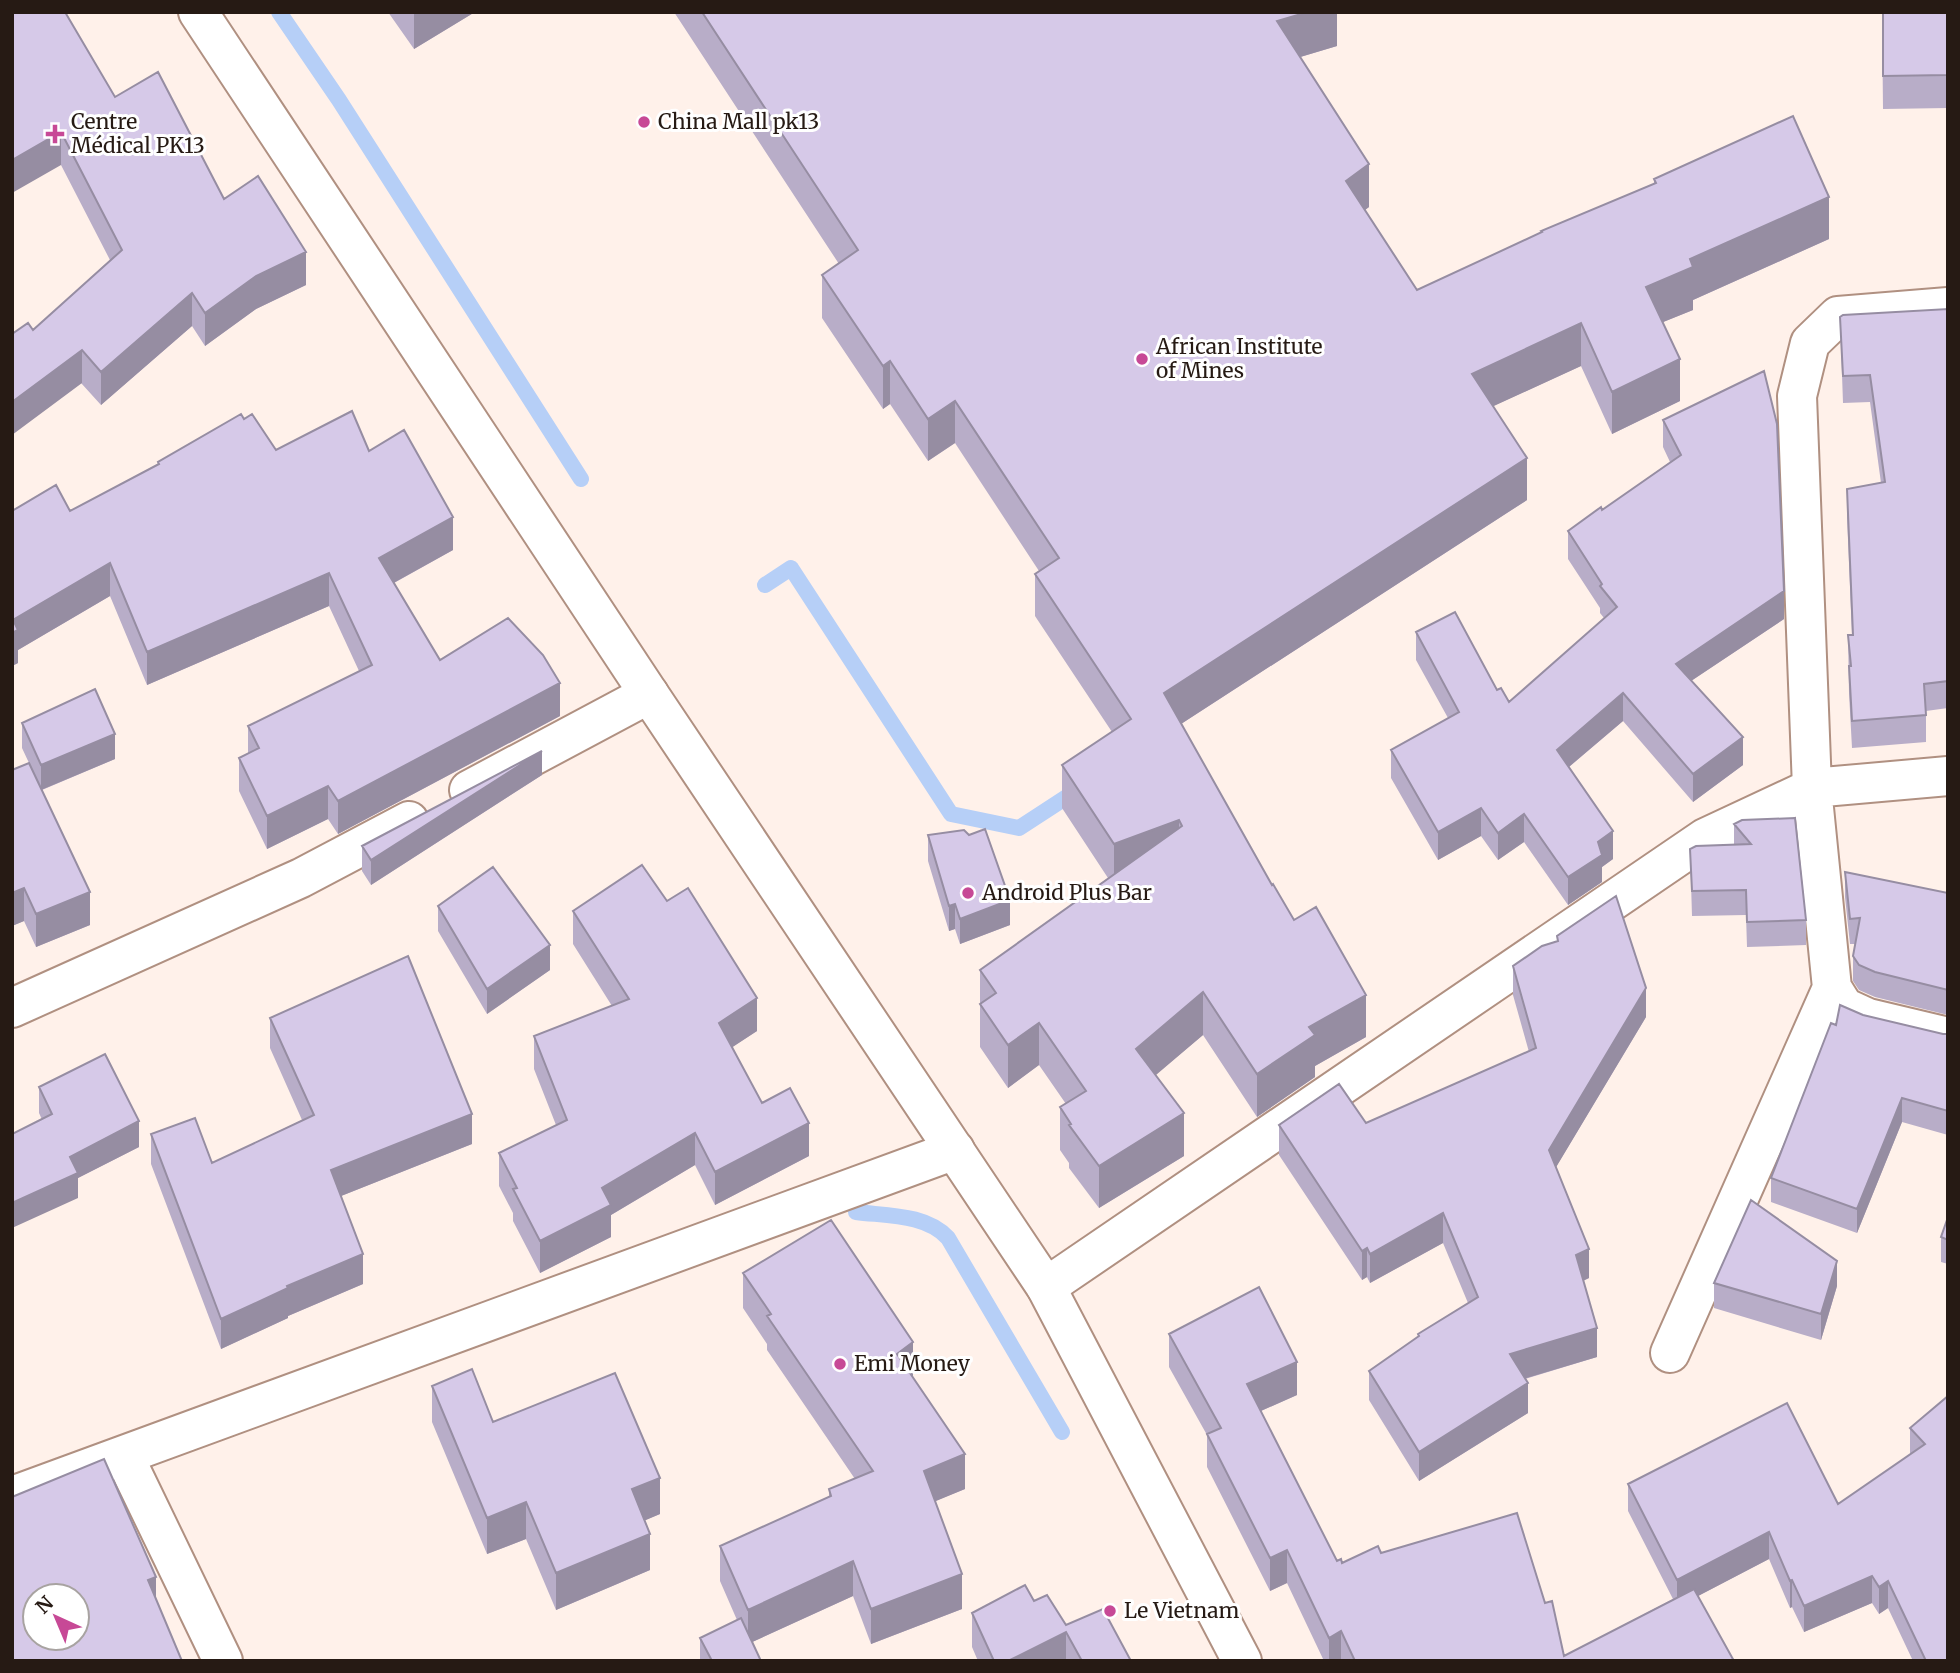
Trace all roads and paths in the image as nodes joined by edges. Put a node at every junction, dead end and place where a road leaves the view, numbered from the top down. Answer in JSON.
{"nodes":[{"id":1,"x":198,"y":12,"type":"edge"},
{"id":2,"x":1948,"y":307,"type":"edge"},
{"id":3,"x":649,"y":694,"type":"junction"},
{"id":4,"x":1948,"y":776,"type":"edge"},
{"id":5,"x":1812,"y":788,"type":"junction"},
{"id":6,"x":1832,"y":988,"type":"junction"},
{"id":7,"x":12,"y":1007,"type":"edge"},
{"id":8,"x":1948,"y":1037,"type":"edge"},
{"id":9,"x":955,"y":1150,"type":"junction"},
{"id":10,"x":1046,"y":1287,"type":"junction"},
{"id":11,"x":1670,"y":1353,"type":"dead end"},
{"id":12,"x":124,"y":1456,"type":"junction"},
{"id":13,"x":12,"y":1496,"type":"edge"},
{"id":14,"x":223,"y":1661,"type":"edge"},
{"id":15,"x":1242,"y":1661,"type":"edge"}],
"edges":[{"from":1,"to":3,"type":"street"},
{"from":2,"to":5,"type":"street"},
{"from":3,"to":7,"type":"street"},
{"from":3,"to":9,"type":"street"},
{"from":4,"to":5,"type":"street"},
{"from":5,"to":6,"type":"street"},
{"from":5,"to":10,"type":"street"},
{"from":6,"to":8,"type":"street"},
{"from":6,"to":11,"type":"street"},
{"from":9,"to":10,"type":"street"},
{"from":9,"to":12,"type":"street"},
{"from":10,"to":15,"type":"street"},
{"from":12,"to":13,"type":"street"},
{"from":12,"to":14,"type":"street"}]}
